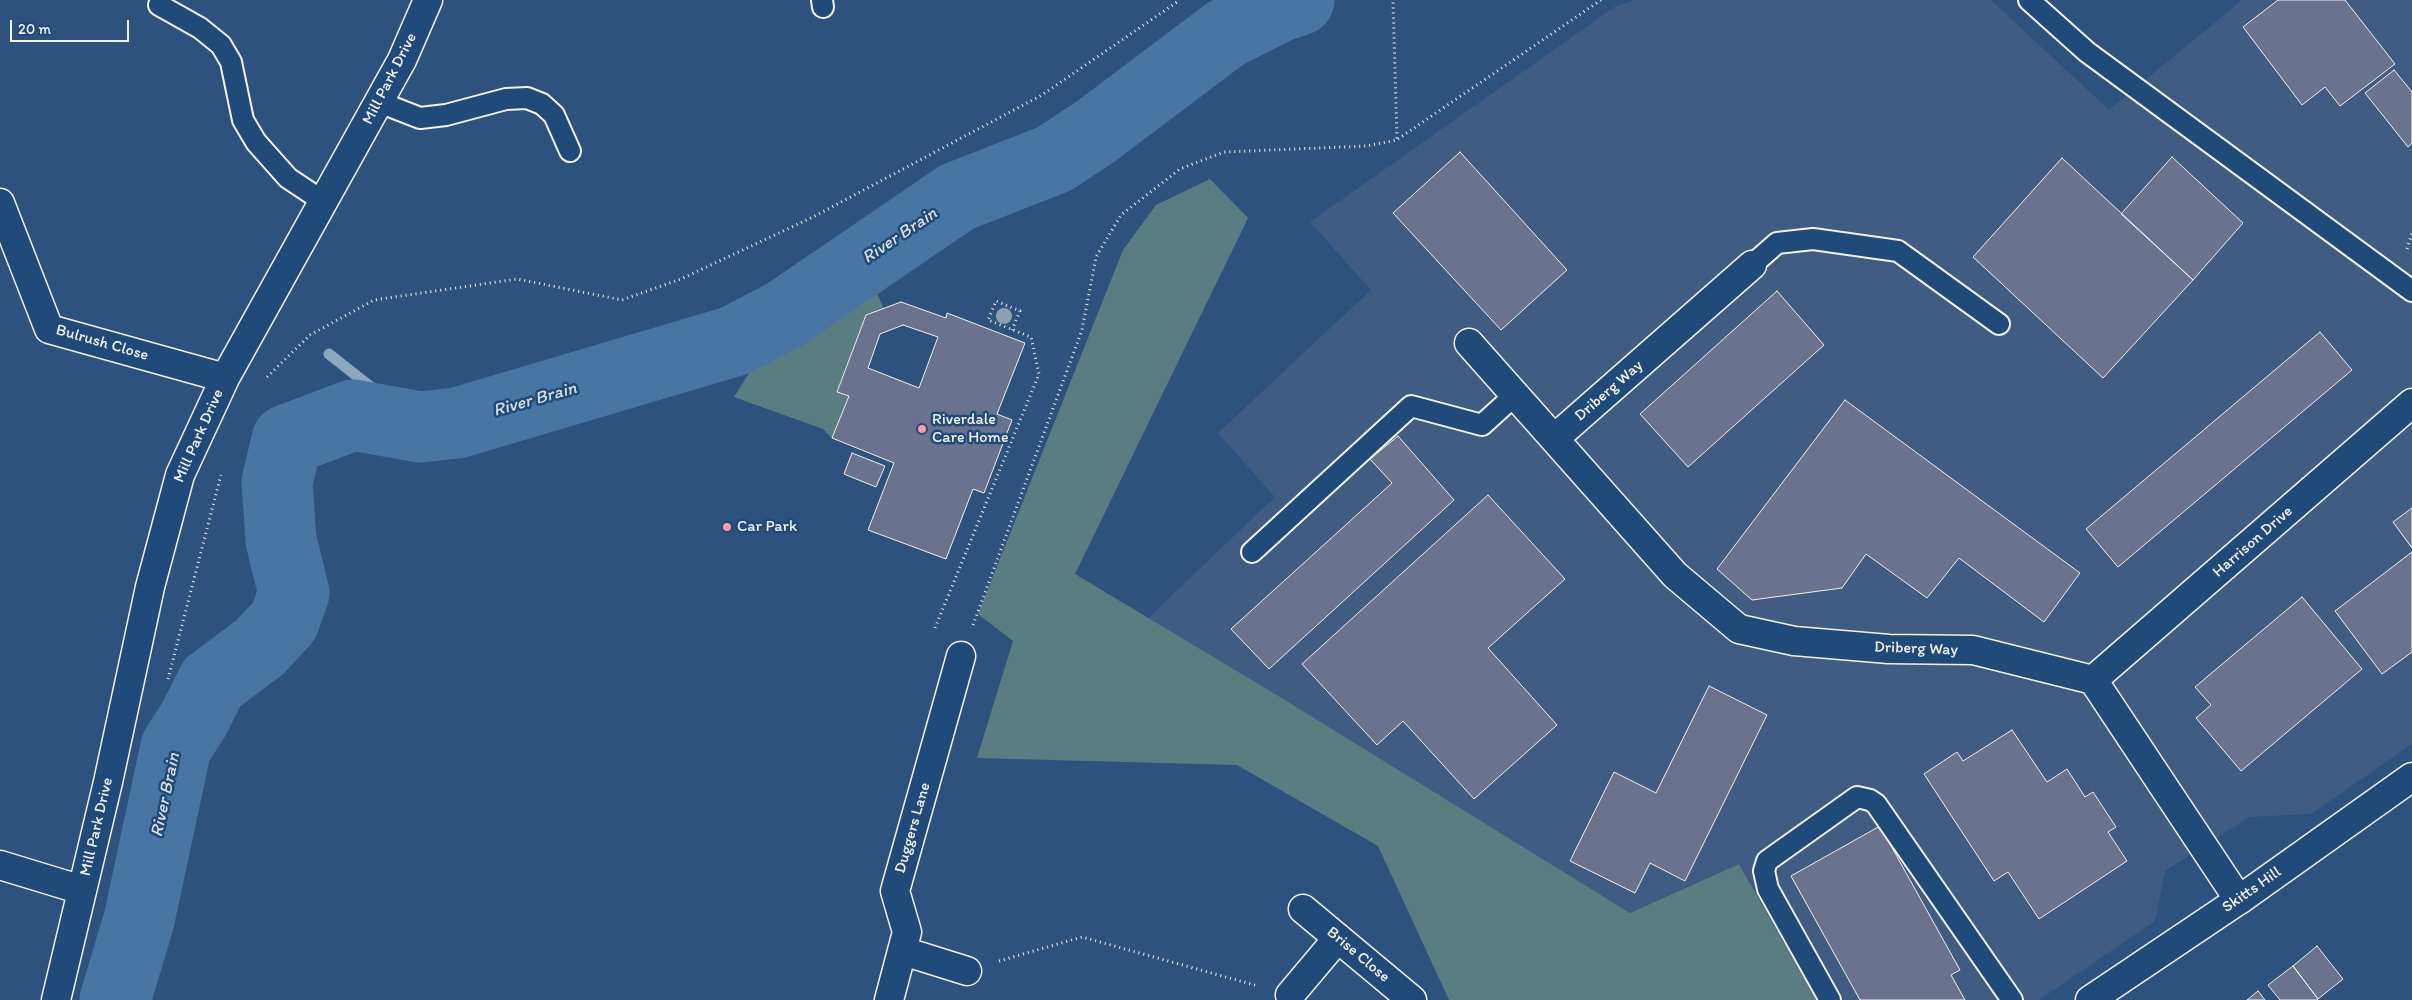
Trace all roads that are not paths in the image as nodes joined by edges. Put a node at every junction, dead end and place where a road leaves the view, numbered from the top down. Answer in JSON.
{"nodes":[{"id":1,"x":428,"y":0,"type":"edge"},
{"id":2,"x":2030,"y":0,"type":"edge"},
{"id":3,"x":159,"y":5,"type":"dead end"},
{"id":4,"x":379,"y":102,"type":"junction"},
{"id":5,"x":570,"y":151,"type":"dead end"},
{"id":6,"x":324,"y":202,"type":"junction"},
{"id":7,"x":0,"y":203,"type":"edge"},
{"id":8,"x":1752,"y":265,"type":"joint"},
{"id":9,"x":2412,"y":292,"type":"edge"},
{"id":10,"x":1999,"y":324,"type":"dead end"},
{"id":11,"x":1468,"y":343,"type":"dead end"},
{"id":12,"x":225,"y":378,"type":"junction"},
{"id":13,"x":1515,"y":395,"type":"junction"},
{"id":14,"x":2412,"y":403,"type":"edge"},
{"id":15,"x":1555,"y":438,"type":"junction"},
{"id":16,"x":1252,"y":552,"type":"dead end"},
{"id":17,"x":961,"y":656,"type":"road end"},
{"id":18,"x":2093,"y":680,"type":"junction"},
{"id":19,"x":2412,"y":777,"type":"edge"},
{"id":20,"x":0,"y":865,"type":"edge"},
{"id":21,"x":82,"y":890,"type":"junction"},
{"id":22,"x":2239,"y":900,"type":"junction"},
{"id":23,"x":1303,"y":909,"type":"dead end"},
{"id":24,"x":1338,"y":938,"type":"junction"},
{"id":25,"x":903,"y":951,"type":"junction"},
{"id":26,"x":967,"y":971,"type":"road end"},
{"id":27,"x":1290,"y":995,"type":"road end"},
{"id":28,"x":56,"y":1000,"type":"edge"},
{"id":29,"x":889,"y":1000,"type":"edge"},
{"id":30,"x":1412,"y":1000,"type":"edge"},
{"id":31,"x":1830,"y":1000,"type":"edge"},
{"id":32,"x":2012,"y":1000,"type":"edge"},
{"id":33,"x":2090,"y":1000,"type":"edge"}],
"edges":[{"from":1,"to":4,"type":"street","name":"Mill Park Drive"},
{"from":2,"to":9,"type":"lane"},
{"from":3,"to":6,"type":"lane"},
{"from":4,"to":5,"type":"lane"},
{"from":4,"to":6,"type":"street","name":"Mill Park Drive"},
{"from":6,"to":12,"type":"street","name":"Mill Park Drive"},
{"from":7,"to":12,"type":"street","name":"Bulrush Close"},
{"from":8,"to":10,"type":"lane"},
{"from":8,"to":15,"type":"street","name":"Driberg Way"},
{"from":11,"to":13,"type":"street","name":"Driberg Way"},
{"from":12,"to":21,"type":"street","name":"Mill Park Drive"},
{"from":13,"to":15,"type":"street","name":"Driberg Way"},
{"from":13,"to":16,"type":"lane"},
{"from":14,"to":18,"type":"street","name":"Harrison Drive"},
{"from":15,"to":18,"type":"street","name":"Driberg Way"},
{"from":17,"to":25,"type":"street","name":"Duggers Lane"},
{"from":18,"to":22,"type":"street"},
{"from":19,"to":22,"type":"street","name":"Skitts Hill"},
{"from":20,"to":21,"type":"street"},
{"from":21,"to":28,"type":"street","name":"Mill Park Drive"},
{"from":22,"to":33,"type":"street","name":"Skitts Hill"},
{"from":23,"to":24,"type":"street","name":"Brise Close"},
{"from":24,"to":27,"type":"street"},
{"from":24,"to":30,"type":"street","name":"Brise Close"},
{"from":25,"to":26,"type":"street"},
{"from":25,"to":29,"type":"street","name":"Duggers Lane"},
{"from":31,"to":32,"type":"lane"}]}
